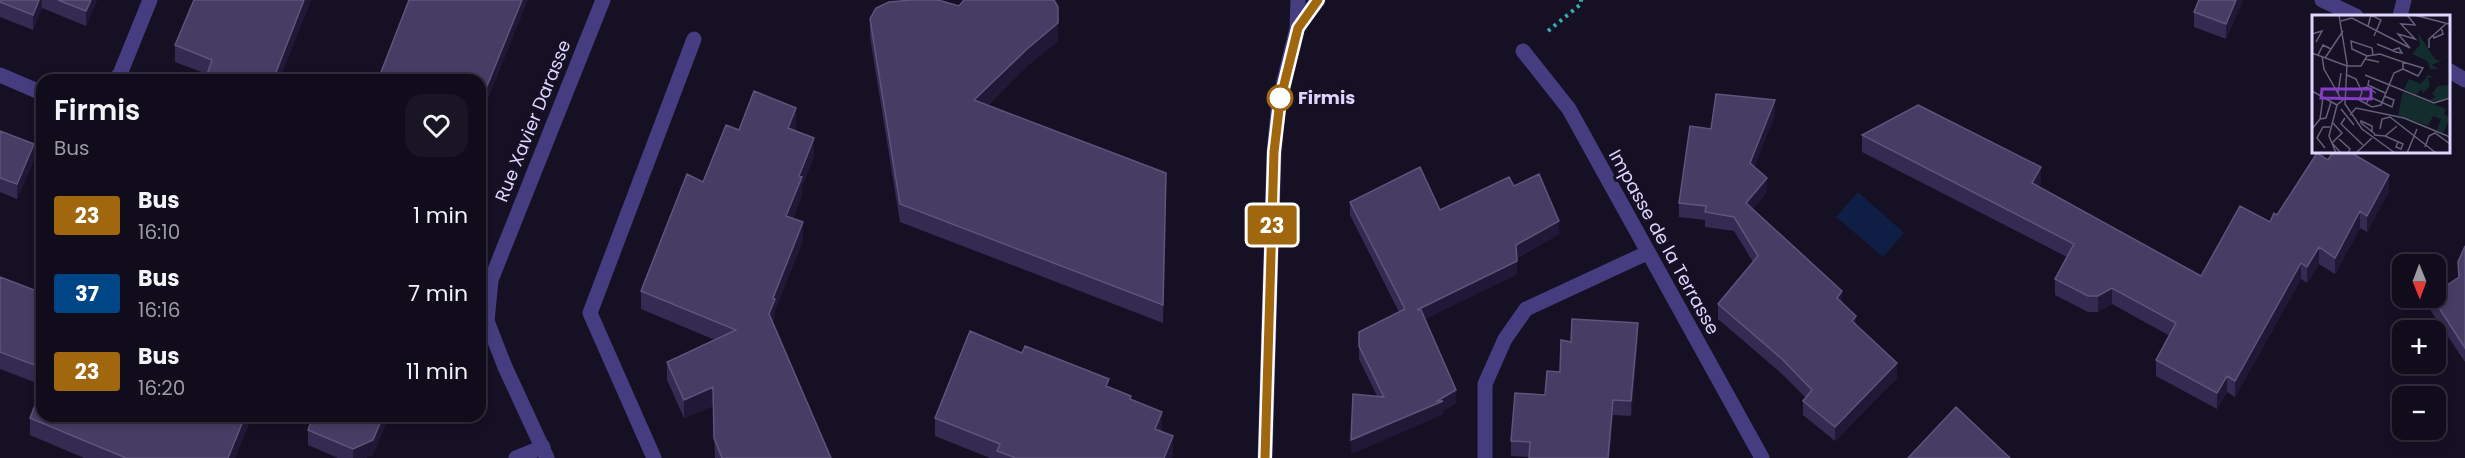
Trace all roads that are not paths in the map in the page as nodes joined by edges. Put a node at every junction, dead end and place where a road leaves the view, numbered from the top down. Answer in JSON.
{"nodes":[{"id":1,"x":150,"y":0,"type":"edge"},
{"id":2,"x":603,"y":0,"type":"edge"},
{"id":3,"x":1298,"y":0,"type":"edge"},
{"id":4,"x":1318,"y":0,"type":"edge"},
{"id":5,"x":2322,"y":0,"type":"edge"},
{"id":6,"x":2404,"y":0,"type":"edge"},
{"id":7,"x":2354,"y":15,"type":"edge"},
{"id":8,"x":2400,"y":15,"type":"edge"},
{"id":9,"x":1298,"y":28,"type":"junction"},
{"id":10,"x":694,"y":39,"type":"dead end"},
{"id":11,"x":1523,"y":51,"type":"road end"},
{"id":12,"x":2450,"y":71,"type":"edge"},
{"id":13,"x":120,"y":74,"type":"edge"},
{"id":14,"x":0,"y":75,"type":"edge"},
{"id":15,"x":2465,"y":80,"type":"edge"},
{"id":16,"x":36,"y":90,"type":"edge"},
{"id":17,"x":1647,"y":254,"type":"junction"},
{"id":18,"x":545,"y":452,"type":"edge"},
{"id":19,"x":516,"y":458,"type":"edge"},
{"id":20,"x":654,"y":458,"type":"edge"},
{"id":21,"x":1265,"y":458,"type":"edge"},
{"id":22,"x":1485,"y":458,"type":"edge"},
{"id":23,"x":1762,"y":458,"type":"edge"}],
"edges":[{"from":1,"to":13,"type":"street"},
{"from":2,"to":18,"type":"street","name":"Rue Xavier Darasse"},
{"from":3,"to":9,"type":"street"},
{"from":4,"to":9,"type":"street"},
{"from":5,"to":7,"type":"street"},
{"from":6,"to":8,"type":"street"},
{"from":9,"to":21,"type":"street"},
{"from":10,"to":20,"type":"street"},
{"from":11,"to":17,"type":"street","name":"Impasse de la Terrasse"},
{"from":12,"to":15,"type":"street"},
{"from":14,"to":16,"type":"street"},
{"from":17,"to":22,"type":"street"},
{"from":17,"to":23,"type":"street","name":"Impasse de la Terrasse"},
{"from":18,"to":19,"type":"street"}]}
